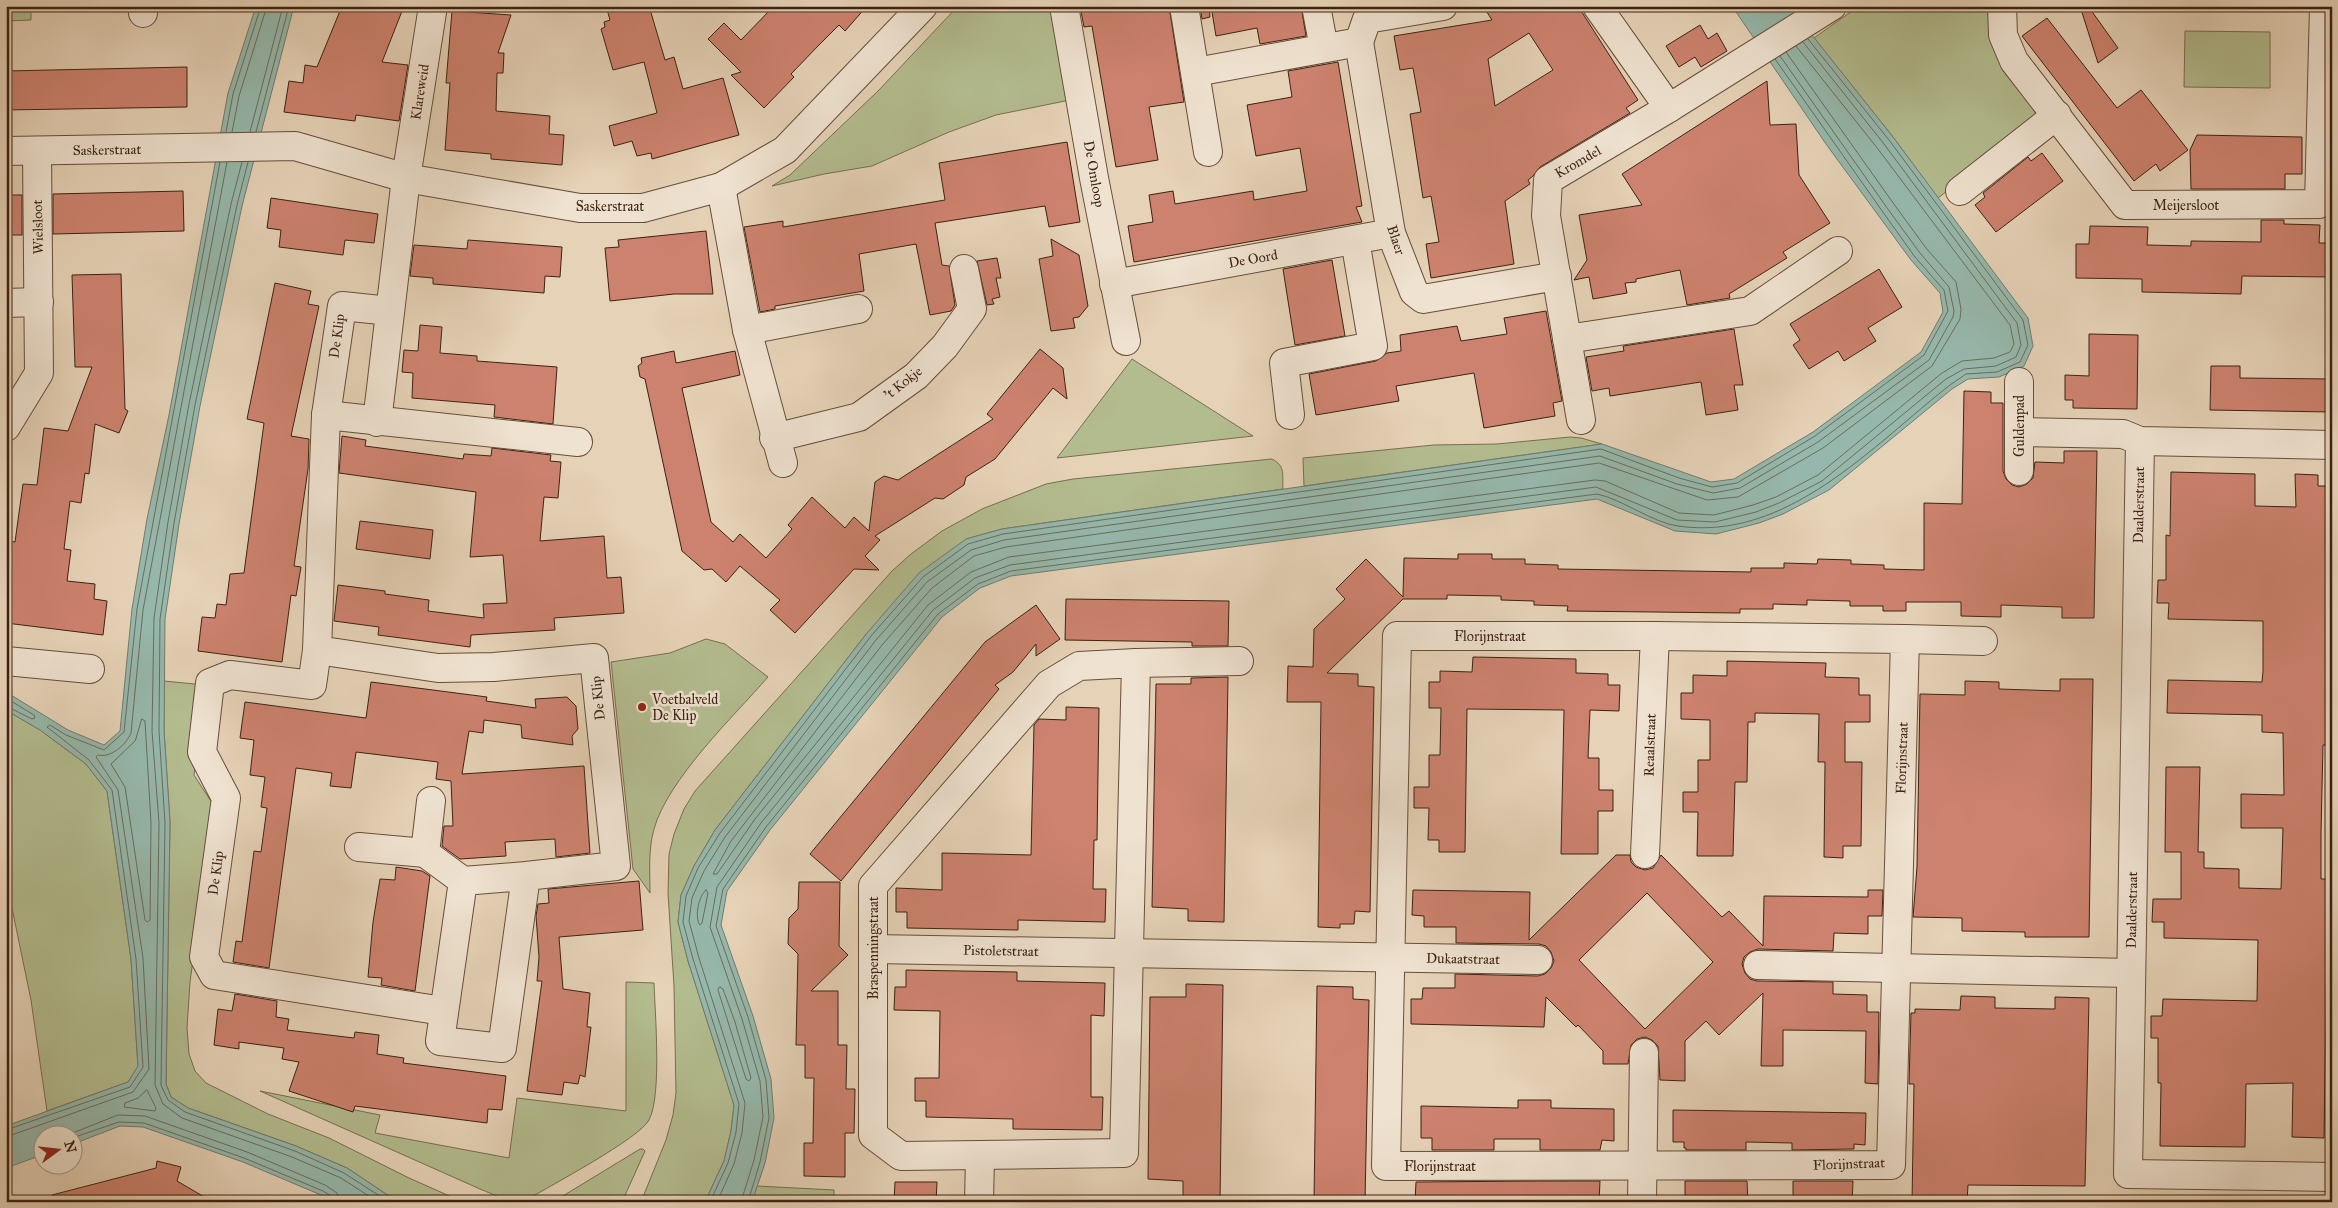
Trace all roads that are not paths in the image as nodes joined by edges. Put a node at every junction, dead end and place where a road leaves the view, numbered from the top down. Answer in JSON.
{"nodes":[{"id":1,"x":433,"y":6,"type":"edge"},
{"id":2,"x":923,"y":6,"type":"edge"},
{"id":3,"x":1064,"y":6,"type":"edge"},
{"id":4,"x":1184,"y":6,"type":"edge"},
{"id":5,"x":1316,"y":6,"type":"edge"},
{"id":6,"x":1443,"y":6,"type":"edge"},
{"id":7,"x":1597,"y":6,"type":"edge"},
{"id":8,"x":1832,"y":6,"type":"edge"},
{"id":9,"x":2002,"y":6,"type":"edge"},
{"id":10,"x":2324,"y":6,"type":"edge"},
{"id":11,"x":1359,"y":42,"type":"junction"},
{"id":12,"x":1324,"y":48,"type":"junction"},
{"id":13,"x":1196,"y":72,"type":"junction"},
{"id":14,"x":1670,"y":108,"type":"junction"},
{"id":15,"x":2057,"y":115,"type":"junction"},
{"id":16,"x":6,"y":151,"type":"edge"},
{"id":17,"x":37,"y":151,"type":"junction"},
{"id":18,"x":1208,"y":152,"type":"dead end"},
{"id":19,"x":2326,"y":164,"type":"edge"},
{"id":20,"x":406,"y":178,"type":"junction"},
{"id":21,"x":721,"y":187,"type":"junction"},
{"id":22,"x":1960,"y":191,"type":"dead end"},
{"id":23,"x":1391,"y":232,"type":"junction"},
{"id":24,"x":1355,"y":240,"type":"junction"},
{"id":25,"x":1838,"y":251,"type":"dead end"},
{"id":26,"x":964,"y":269,"type":"dead end"},
{"id":27,"x":1557,"y":276,"type":"junction"},
{"id":28,"x":1114,"y":284,"type":"junction"},
{"id":29,"x":39,"y":302,"type":"junction"},
{"id":30,"x":6,"y":303,"type":"edge"},
{"id":31,"x":858,"y":309,"type":"dead end"},
{"id":32,"x":390,"y":311,"type":"junction"},
{"id":33,"x":747,"y":330,"type":"junction"},
{"id":34,"x":1567,"y":339,"type":"junction"},
{"id":35,"x":1126,"y":341,"type":"dead end"},
{"id":36,"x":2019,"y":382,"type":"dead end"},
{"id":37,"x":326,"y":415,"type":"junction"},
{"id":38,"x":1290,"y":415,"type":"dead end"},
{"id":39,"x":1581,"y":420,"type":"dead end"},
{"id":40,"x":377,"y":422,"type":"junction"},
{"id":41,"x":6,"y":427,"type":"edge"},
{"id":42,"x":2019,"y":432,"type":"junction"},
{"id":43,"x":774,"y":438,"type":"junction"},
{"id":44,"x":2140,"y":441,"type":"junction"},
{"id":45,"x":578,"y":442,"type":"dead end"},
{"id":46,"x":2332,"y":445,"type":"edge"},
{"id":47,"x":783,"y":463,"type":"dead end"},
{"id":48,"x":2019,"y":471,"type":"dead end"},
{"id":49,"x":1655,"y":636,"type":"junction"},
{"id":50,"x":1905,"y":639,"type":"junction"},
{"id":51,"x":1983,"y":641,"type":"dead end"},
{"id":52,"x":317,"y":650,"type":"junction"},
{"id":53,"x":6,"y":661,"type":"edge"},
{"id":54,"x":1239,"y":661,"type":"dead end"},
{"id":55,"x":1136,"y":662,"type":"junction"},
{"id":56,"x":90,"y":669,"type":"dead end"},
{"id":57,"x":431,"y":801,"type":"dead end"},
{"id":58,"x":359,"y":847,"type":"dead end"},
{"id":59,"x":426,"y":853,"type":"junction"},
{"id":60,"x":1645,"y":854,"type":"dead end"},
{"id":61,"x":526,"y":876,"type":"junction"},
{"id":62,"x":463,"y":881,"type":"junction"},
{"id":63,"x":873,"y":949,"type":"junction"},
{"id":64,"x":1128,"y":954,"type":"junction"},
{"id":65,"x":1389,"y":958,"type":"junction"},
{"id":66,"x":1538,"y":960,"type":"dead end"},
{"id":67,"x":1758,"y":965,"type":"dead end"},
{"id":68,"x":1896,"y":967,"type":"junction"},
{"id":69,"x":2131,"y":972,"type":"junction"},
{"id":70,"x":444,"y":1011,"type":"junction"},
{"id":71,"x":1644,"y":1053,"type":"dead end"},
{"id":72,"x":980,"y":1156,"type":"junction"},
{"id":73,"x":1642,"y":1165,"type":"junction"},
{"id":74,"x":2332,"y":1177,"type":"edge"},
{"id":75,"x":979,"y":1202,"type":"edge"},
{"id":76,"x":1642,"y":1202,"type":"edge"}],
"edges":[{"from":1,"to":20,"type":"street","name":"Klareweid"},
{"from":2,"to":21,"type":"street","name":"Saskerstraat"},
{"from":3,"to":28,"type":"street","name":"De Omloop"},
{"from":4,"to":13,"type":"street"},
{"from":5,"to":12,"type":"street"},
{"from":6,"to":11,"type":"street"},
{"from":7,"to":14,"type":"street"},
{"from":8,"to":14,"type":"street","name":"Kromdel"},
{"from":9,"to":15,"type":"street","name":"Meijersloot"},
{"from":10,"to":19,"type":"street","name":"Meijersloot"},
{"from":11,"to":12,"type":"street"},
{"from":11,"to":23,"type":"street","name":"Blaer"},
{"from":12,"to":13,"type":"street"},
{"from":13,"to":18,"type":"street"},
{"from":14,"to":27,"type":"street","name":"Kromdel"},
{"from":15,"to":19,"type":"street","name":"Meijersloot"},
{"from":15,"to":22,"type":"street"},
{"from":16,"to":17,"type":"street","name":"Saskerstraat"},
{"from":17,"to":20,"type":"street","name":"Saskerstraat"},
{"from":17,"to":29,"type":"street","name":"Wielsloot"},
{"from":20,"to":21,"type":"street","name":"Saskerstraat"},
{"from":20,"to":32,"type":"street"},
{"from":21,"to":33,"type":"street"},
{"from":23,"to":24,"type":"street","name":"De Oord"},
{"from":23,"to":27,"type":"street","name":"Blaer"},
{"from":24,"to":28,"type":"street","name":"De Oord"},
{"from":24,"to":38,"type":"street"},
{"from":25,"to":34,"type":"street"},
{"from":26,"to":43,"type":"street","name":"'t Kokje"},
{"from":27,"to":34,"type":"street","name":"Kromdel"},
{"from":28,"to":35,"type":"street","name":"De Omloop"},
{"from":29,"to":30,"type":"street"},
{"from":29,"to":41,"type":"street","name":"Wielsloot"},
{"from":31,"to":33,"type":"street"},
{"from":32,"to":37,"type":"street","name":"De Klip"},
{"from":32,"to":40,"type":"street"},
{"from":33,"to":43,"type":"street"},
{"from":34,"to":39,"type":"street","name":"Kromdel"},
{"from":36,"to":42,"type":"street","name":"Guldenpad"},
{"from":37,"to":40,"type":"street"},
{"from":37,"to":52,"type":"street","name":"De Klip"},
{"from":40,"to":45,"type":"street"},
{"from":42,"to":44,"type":"street"},
{"from":42,"to":48,"type":"street","name":"Guldenpad"},
{"from":43,"to":47,"type":"street"},
{"from":44,"to":46,"type":"street"},
{"from":44,"to":69,"type":"street","name":"Daalderstraat"},
{"from":49,"to":50,"type":"street","name":"Florijnstraat"},
{"from":49,"to":60,"type":"street","name":"Reaalstraat"},
{"from":49,"to":65,"type":"street","name":"Florijnstraat"},
{"from":50,"to":51,"type":"street","name":"Florijnstraat"},
{"from":50,"to":68,"type":"street","name":"Florijnstraat"},
{"from":52,"to":61,"type":"street","name":"De Klip"},
{"from":52,"to":70,"type":"street","name":"De Klip"},
{"from":53,"to":56,"type":"street"},
{"from":54,"to":55,"type":"street","name":"Braspenningstraat"},
{"from":55,"to":63,"type":"street","name":"Braspenningstraat"},
{"from":55,"to":64,"type":"street","name":"Braspenningstraat"},
{"from":57,"to":59,"type":"street"},
{"from":58,"to":59,"type":"street"},
{"from":59,"to":62,"type":"street"},
{"from":61,"to":62,"type":"street","name":"De Klip"},
{"from":61,"to":70,"type":"street"},
{"from":62,"to":70,"type":"street"},
{"from":63,"to":64,"type":"street","name":"Pistoletstraat"},
{"from":63,"to":72,"type":"street","name":"Braspenningstraat"},
{"from":64,"to":65,"type":"street"},
{"from":64,"to":72,"type":"street","name":"Braspenningstraat"},
{"from":65,"to":66,"type":"street","name":"Dukaatstraat"},
{"from":65,"to":73,"type":"street","name":"Florijnstraat"},
{"from":67,"to":68,"type":"street"},
{"from":68,"to":69,"type":"street"},
{"from":68,"to":73,"type":"street","name":"Florijnstraat"},
{"from":69,"to":74,"type":"street","name":"Daalderstraat"},
{"from":71,"to":73,"type":"street"},
{"from":72,"to":75,"type":"street"},
{"from":73,"to":76,"type":"street"}]}
